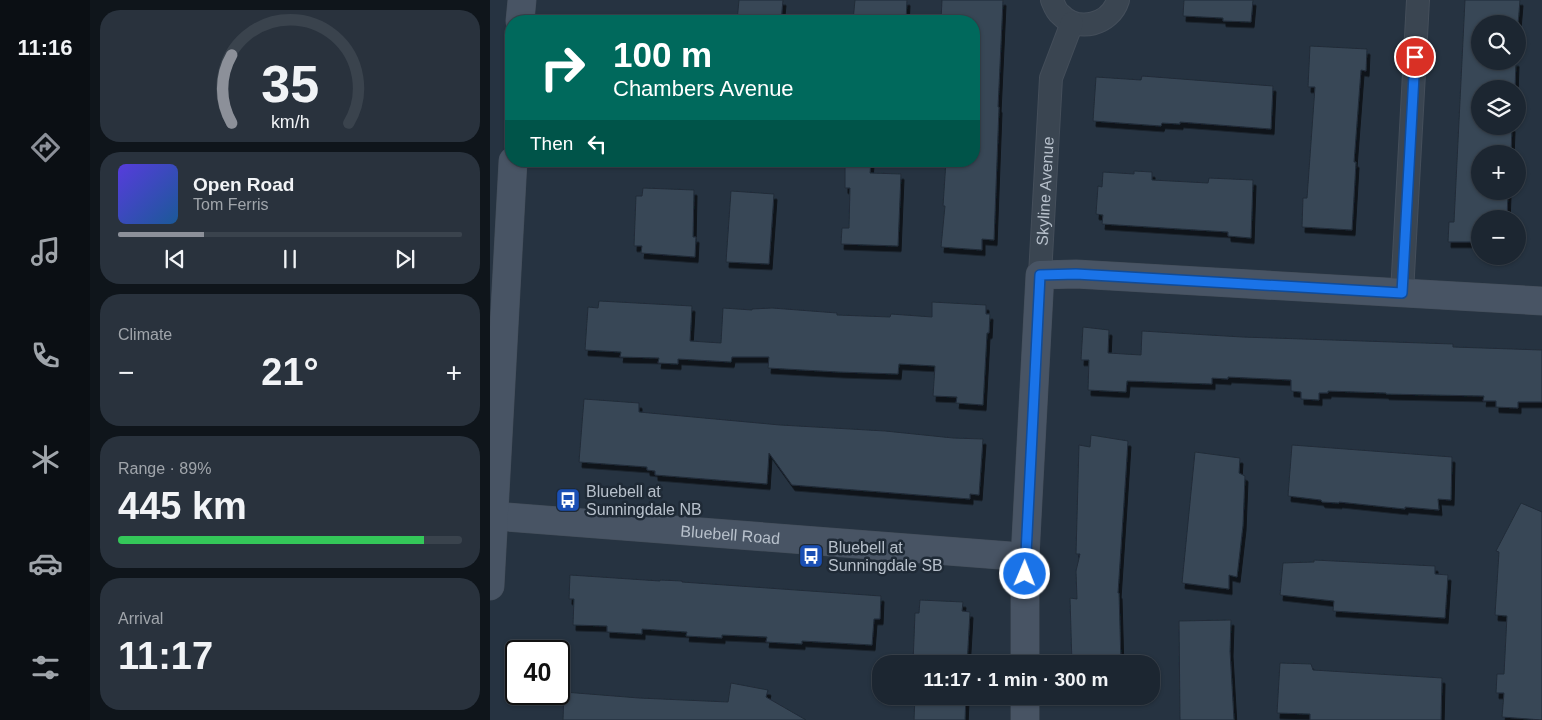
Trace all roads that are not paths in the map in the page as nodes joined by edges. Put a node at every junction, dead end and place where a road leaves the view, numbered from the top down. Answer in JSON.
{"nodes":[{"id":1,"x":522,"y":0,"type":"edge"},
{"id":2,"x":1052,"y":0,"type":"edge"},
{"id":3,"x":1118,"y":0,"type":"edge"},
{"id":4,"x":1418,"y":0,"type":"edge"},
{"id":5,"x":521,"y":15,"type":"edge"},
{"id":6,"x":1072,"y":23,"type":"junction"},
{"id":7,"x":513,"y":167,"type":"edge"},
{"id":8,"x":1040,"y":275,"type":"junction"},
{"id":9,"x":1402,"y":293,"type":"junction"},
{"id":10,"x":1542,"y":301,"type":"edge"},
{"id":11,"x":493,"y":516,"type":"junction"},
{"id":12,"x":1025,"y":557,"type":"junction"},
{"id":13,"x":490,"y":586,"type":"edge"},
{"id":14,"x":1025,"y":655,"type":"edge"},
{"id":15,"x":1025,"y":705,"type":"edge"},
{"id":16,"x":1025,"y":720,"type":"edge"}],
"edges":[{"from":1,"to":5,"type":"street"},
{"from":2,"to":6,"type":"street"},
{"from":3,"to":6,"type":"street"},
{"from":4,"to":9,"type":"street"},
{"from":6,"to":8,"type":"street","name":"Skyline Avenue"},
{"from":7,"to":11,"type":"street"},
{"from":8,"to":9,"type":"street"},
{"from":8,"to":12,"type":"street","name":"Skyline Avenue"},
{"from":9,"to":10,"type":"street"},
{"from":11,"to":12,"type":"street","name":"Bluebell Road"},
{"from":11,"to":13,"type":"street"},
{"from":12,"to":14,"type":"street","name":"Skyline Avenue"},
{"from":15,"to":16,"type":"street"}]}
